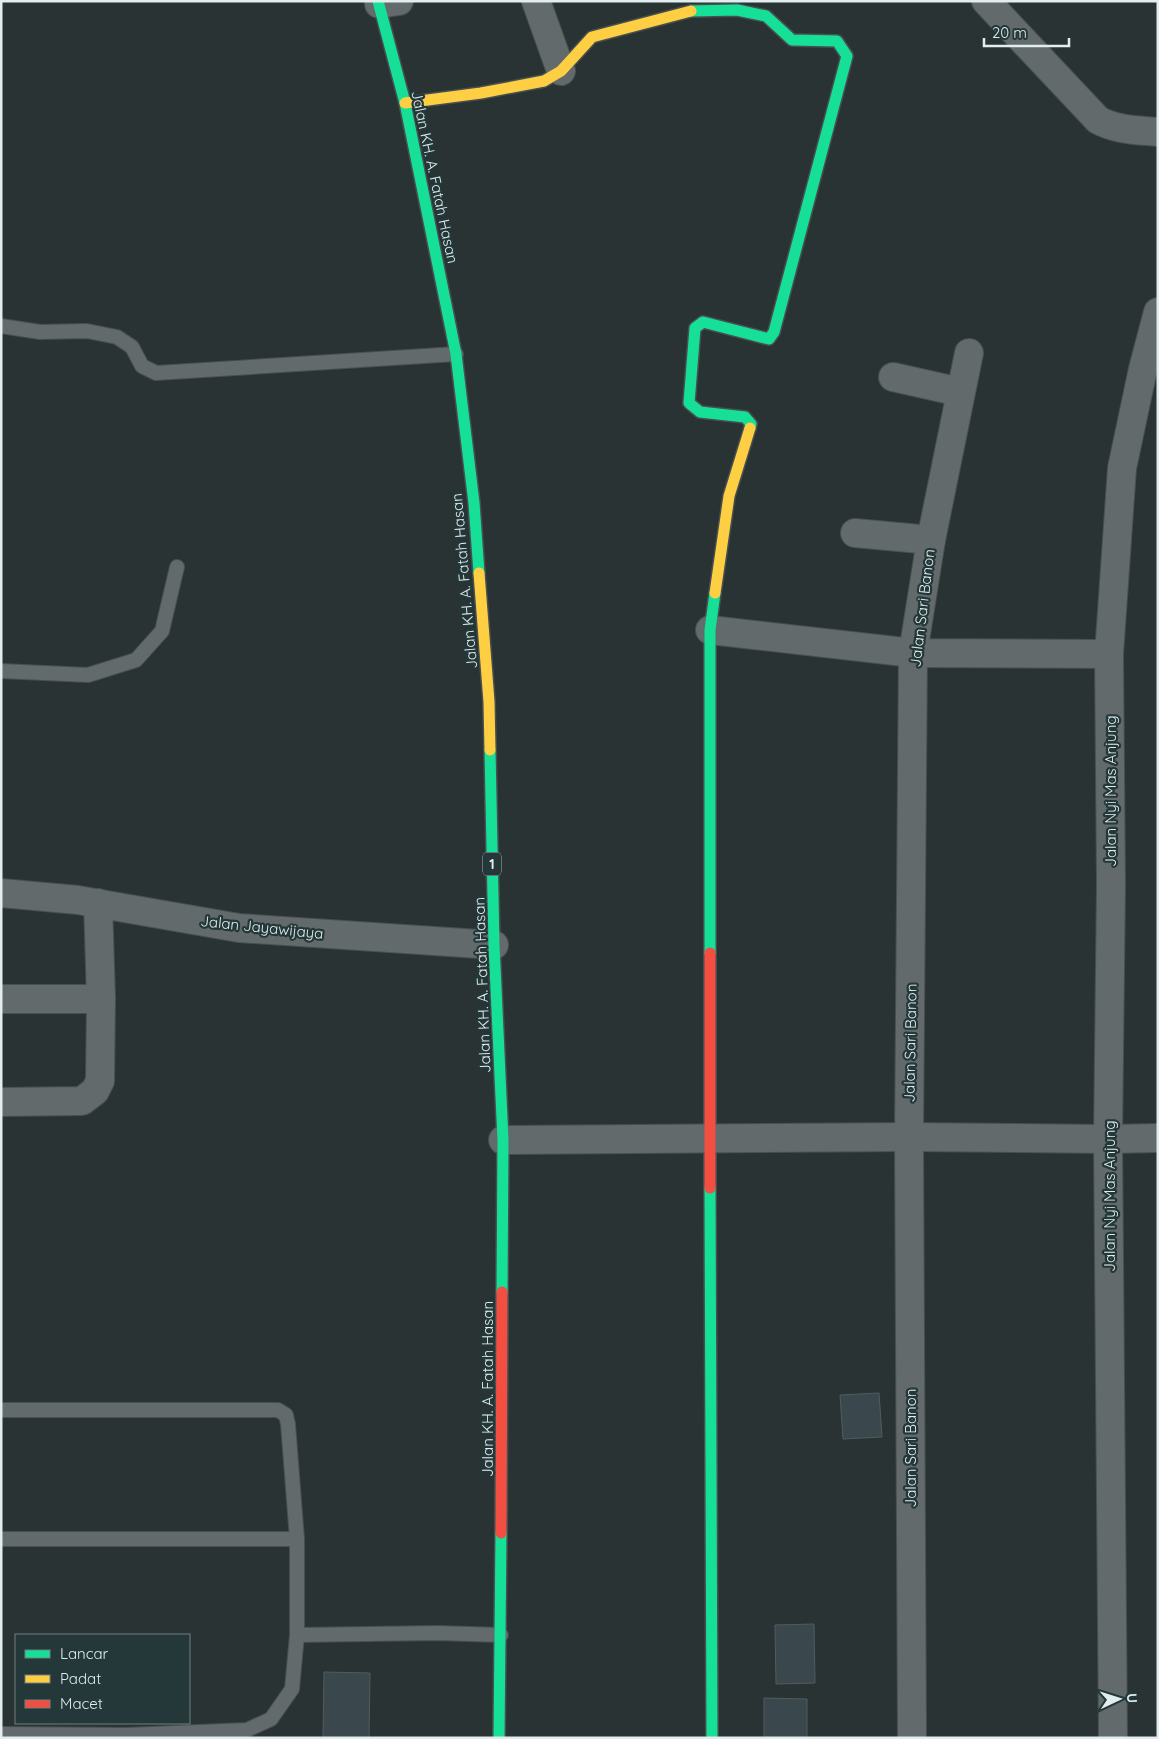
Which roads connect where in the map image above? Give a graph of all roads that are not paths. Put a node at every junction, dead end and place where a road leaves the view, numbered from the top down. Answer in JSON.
{"nodes":[{"id":1,"x":536,"y":1,"type":"edge"},
{"id":2,"x":986,"y":1,"type":"edge"},
{"id":3,"x":385,"y":2,"type":"edge"},
{"id":4,"x":561,"y":71,"type":"junction"},
{"id":5,"x":405,"y":103,"type":"junction"},
{"id":6,"x":1158,"y":132,"type":"edge"},
{"id":7,"x":1158,"y":312,"type":"edge"},
{"id":8,"x":1,"y":326,"type":"edge"},
{"id":9,"x":969,"y":353,"type":"dead end"},
{"id":10,"x":456,"y":354,"type":"junction"},
{"id":11,"x":893,"y":377,"type":"dead end"},
{"id":12,"x":960,"y":392,"type":"junction"},
{"id":13,"x":856,"y":533,"type":"dead end"},
{"id":14,"x":931,"y":540,"type":"junction"},
{"id":15,"x":178,"y":567,"type":"dead end"},
{"id":16,"x":710,"y":630,"type":"junction"},
{"id":17,"x":914,"y":653,"type":"junction"},
{"id":18,"x":1109,"y":654,"type":"junction"},
{"id":19,"x":1,"y":671,"type":"edge"},
{"id":20,"x":1,"y":893,"type":"edge"},
{"id":21,"x":98,"y":903,"type":"junction"},
{"id":22,"x":494,"y":945,"type":"junction"},
{"id":23,"x":1,"y":999,"type":"edge"},
{"id":24,"x":101,"y":999,"type":"junction"},
{"id":25,"x":1,"y":1102,"type":"edge"},
{"id":26,"x":908,"y":1137,"type":"junction"},
{"id":27,"x":710,"y":1138,"type":"junction"},
{"id":28,"x":1158,"y":1138,"type":"edge"},
{"id":29,"x":1108,"y":1139,"type":"junction"},
{"id":30,"x":503,"y":1140,"type":"junction"},
{"id":31,"x":1,"y":1410,"type":"edge"},
{"id":32,"x":1,"y":1539,"type":"edge"},
{"id":33,"x":297,"y":1539,"type":"junction"},
{"id":34,"x":297,"y":1635,"type":"junction"},
{"id":35,"x":501,"y":1635,"type":"junction"},
{"id":36,"x":1,"y":1734,"type":"edge"},
{"id":37,"x":498,"y":1738,"type":"edge"},
{"id":38,"x":712,"y":1738,"type":"edge"},
{"id":39,"x":912,"y":1738,"type":"edge"},
{"id":40,"x":1113,"y":1738,"type":"edge"}],
"edges":[{"from":1,"to":4,"type":"street"},
{"from":2,"to":6,"type":"street"},
{"from":3,"to":5,"type":"main road","name":"Jalan KH. A. Fatah Hasan","number":"1"},
{"from":4,"to":5,"type":"main road"},
{"from":4,"to":16,"type":"main road"},
{"from":5,"to":10,"type":"main road","name":"Jalan KH. A. Fatah Hasan","number":"1"},
{"from":7,"to":18,"type":"street","name":"Jalan Nyi Mas Anjung"},
{"from":8,"to":10,"type":"lane"},
{"from":9,"to":12,"type":"street","name":"Jalan Sari Banon"},
{"from":10,"to":22,"type":"main road","name":"Jalan KH. A. Fatah Hasan","number":"1"},
{"from":11,"to":12,"type":"street"},
{"from":12,"to":14,"type":"street","name":"Jalan Sari Banon"},
{"from":13,"to":14,"type":"street"},
{"from":14,"to":17,"type":"street","name":"Jalan Sari Banon"},
{"from":15,"to":19,"type":"lane"},
{"from":16,"to":17,"type":"street"},
{"from":16,"to":27,"type":"main road"},
{"from":17,"to":18,"type":"street"},
{"from":17,"to":26,"type":"street","name":"Jalan Sari Banon"},
{"from":18,"to":29,"type":"street","name":"Jalan Nyi Mas Anjung"},
{"from":20,"to":21,"type":"street","name":"Jalan Jayawijaya"},
{"from":21,"to":22,"type":"street","name":"Jalan Jayawijaya"},
{"from":21,"to":24,"type":"street"},
{"from":22,"to":30,"type":"main road","name":"Jalan KH. A. Fatah Hasan","number":"1"},
{"from":23,"to":24,"type":"street"},
{"from":24,"to":25,"type":"street"},
{"from":26,"to":27,"type":"street"},
{"from":26,"to":29,"type":"street"},
{"from":26,"to":39,"type":"street","name":"Jalan Sari Banon"},
{"from":27,"to":30,"type":"street"},
{"from":27,"to":38,"type":"main road"},
{"from":28,"to":29,"type":"street"},
{"from":29,"to":40,"type":"street","name":"Jalan Nyi Mas Anjung"},
{"from":30,"to":35,"type":"main road","name":"Jalan KH. A. Fatah Hasan","number":"1"},
{"from":31,"to":33,"type":"lane"},
{"from":32,"to":33,"type":"lane"},
{"from":33,"to":34,"type":"lane"},
{"from":34,"to":35,"type":"lane"},
{"from":34,"to":36,"type":"lane"},
{"from":35,"to":37,"type":"main road","name":"Jalan KH. A. Fatah Hasan","number":"1"}]}
